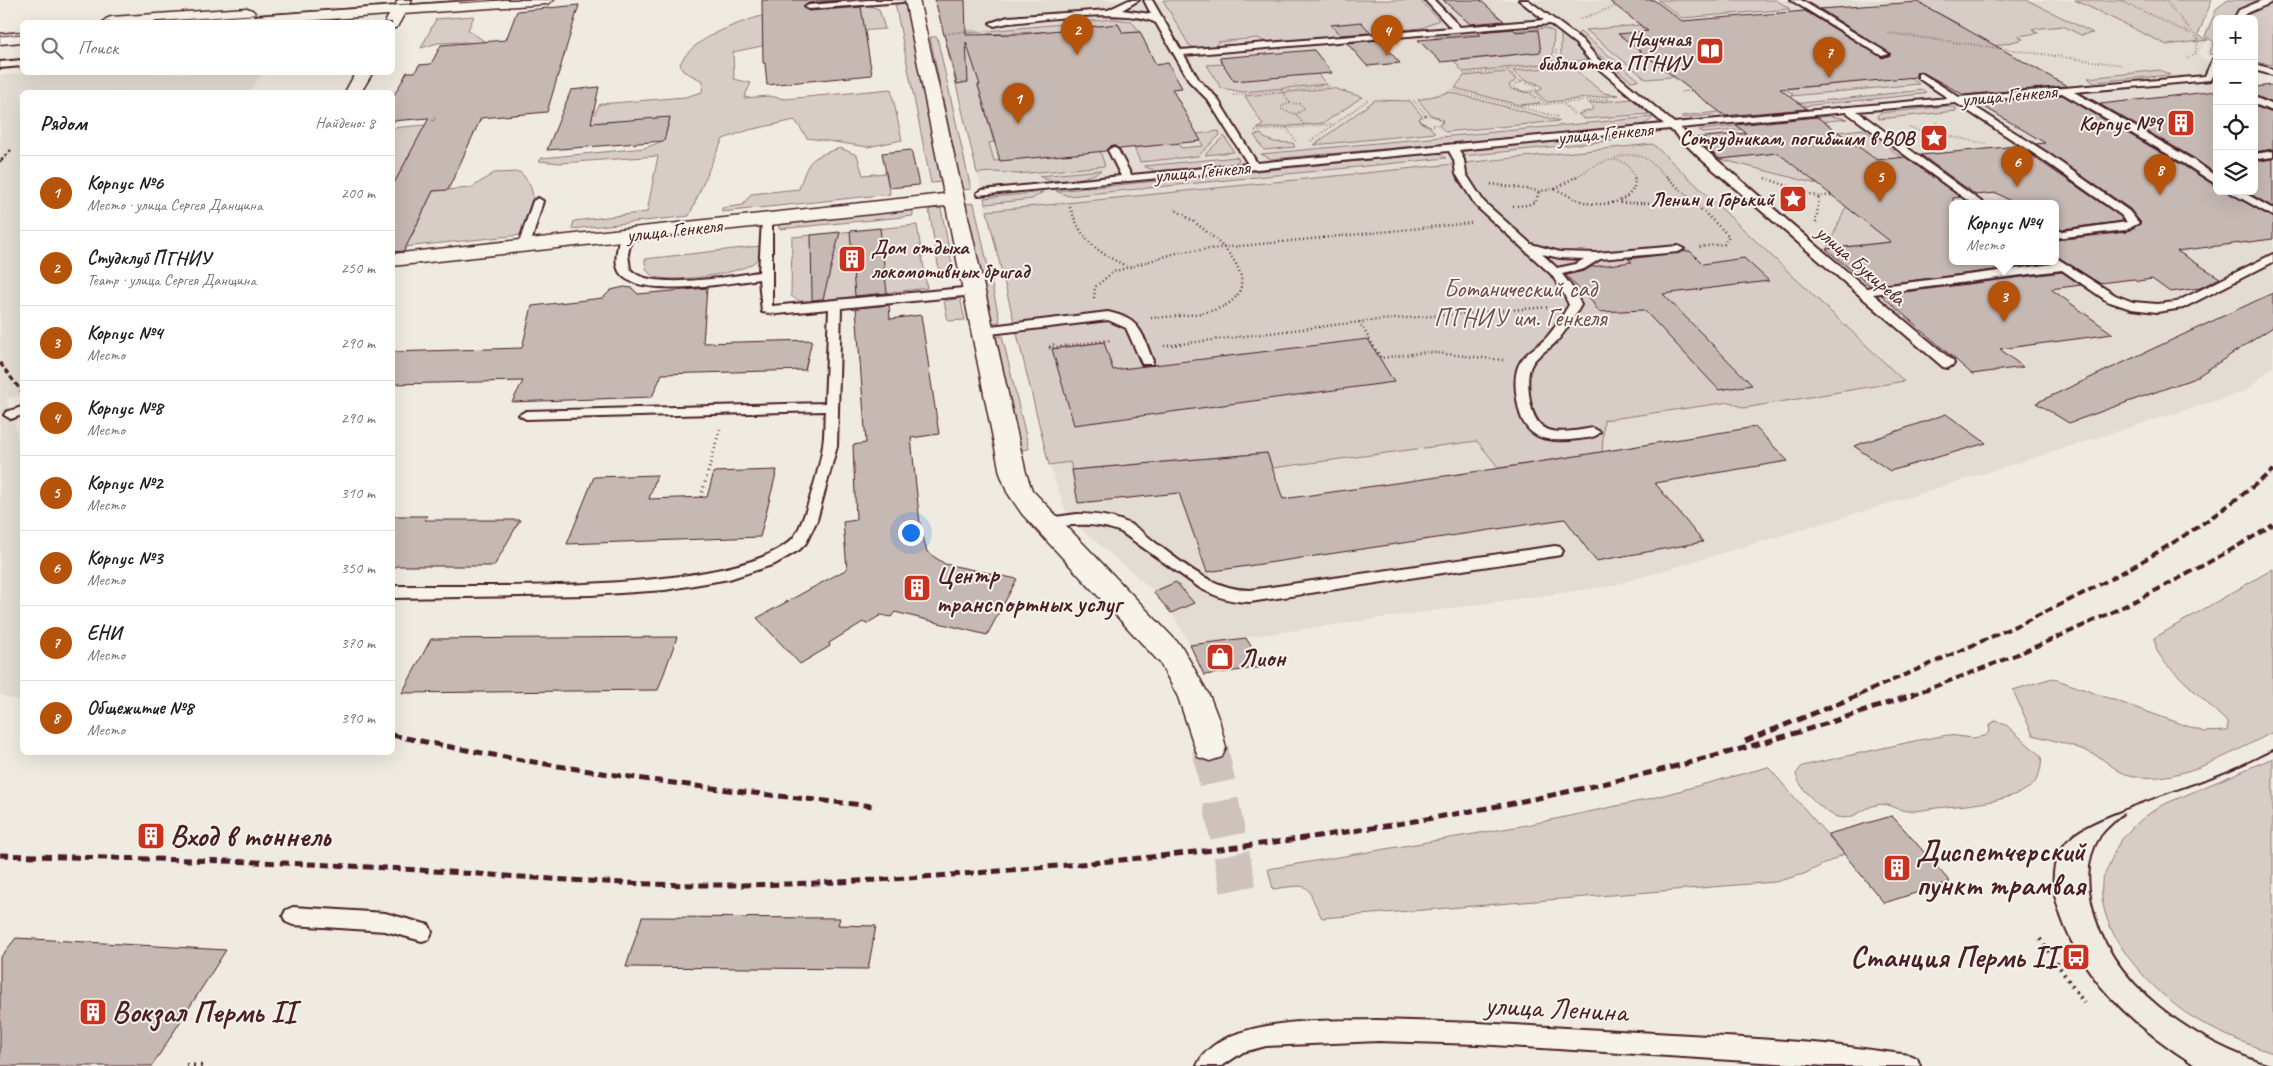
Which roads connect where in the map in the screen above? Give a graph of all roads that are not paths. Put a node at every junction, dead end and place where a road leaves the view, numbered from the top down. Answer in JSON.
{"nodes":[{"id":1,"x":421,"y":0,"type":"edge"},
{"id":2,"x":546,"y":0,"type":"edge"},
{"id":3,"x":902,"y":0,"type":"edge"},
{"id":4,"x":912,"y":0,"type":"edge"},
{"id":5,"x":1135,"y":0,"type":"edge"},
{"id":6,"x":1148,"y":0,"type":"edge"},
{"id":7,"x":1429,"y":0,"type":"edge"},
{"id":8,"x":1523,"y":0,"type":"edge"},
{"id":9,"x":1796,"y":0,"type":"edge"},
{"id":10,"x":2270,"y":0,"type":"edge"},
{"id":11,"x":403,"y":4,"type":"edge"},
{"id":12,"x":809,"y":7,"type":"dead end"},
{"id":13,"x":1098,"y":14,"type":"junction"},
{"id":14,"x":2240,"y":15,"type":"edge"},
{"id":15,"x":151,"y":20,"type":"edge"},
{"id":16,"x":247,"y":20,"type":"edge"},
{"id":17,"x":394,"y":20,"type":"edge"},
{"id":18,"x":994,"y":21,"type":"dead end"},
{"id":19,"x":1159,"y":21,"type":"junction"},
{"id":20,"x":1550,"y":22,"type":"junction"},
{"id":21,"x":20,"y":29,"type":"edge"},
{"id":22,"x":0,"y":30,"type":"edge"},
{"id":23,"x":1459,"y":31,"type":"junction"},
{"id":24,"x":20,"y":37,"type":"edge"},
{"id":25,"x":0,"y":39,"type":"edge"},
{"id":26,"x":1179,"y":54,"type":"junction"},
{"id":27,"x":1885,"y":54,"type":"dead end"},
{"id":28,"x":2217,"y":60,"type":"edge"},
{"id":29,"x":20,"y":63,"type":"edge"},
{"id":30,"x":0,"y":64,"type":"edge"},
{"id":31,"x":2258,"y":68,"type":"edge"},
{"id":32,"x":2273,"y":72,"type":"edge"},
{"id":33,"x":363,"y":75,"type":"edge"},
{"id":34,"x":1921,"y":76,"type":"dead end"},
{"id":35,"x":2212,"y":80,"type":"edge"},
{"id":36,"x":354,"y":90,"type":"edge"},
{"id":37,"x":2064,"y":90,"type":"junction"},
{"id":38,"x":1959,"y":100,"type":"junction"},
{"id":39,"x":2258,"y":102,"type":"edge"},
{"id":40,"x":2273,"y":108,"type":"edge"},
{"id":41,"x":1848,"y":110,"type":"junction"},
{"id":42,"x":1673,"y":126,"type":"junction"},
{"id":43,"x":1452,"y":147,"type":"junction"},
{"id":44,"x":1113,"y":150,"type":"dead end"},
{"id":45,"x":2273,"y":154,"type":"edge"},
{"id":46,"x":2259,"y":156,"type":"dead end"},
{"id":47,"x":1254,"y":166,"type":"junction"},
{"id":48,"x":1127,"y":178,"type":"junction"},
{"id":49,"x":2213,"y":179,"type":"edge"},
{"id":50,"x":982,"y":193,"type":"dead end"},
{"id":51,"x":2240,"y":195,"type":"edge"},
{"id":52,"x":956,"y":199,"type":"junction"},
{"id":53,"x":1974,"y":200,"type":"edge"},
{"id":54,"x":538,"y":201,"type":"dead end"},
{"id":55,"x":2273,"y":213,"type":"edge"},
{"id":56,"x":767,"y":220,"type":"junction"},
{"id":57,"x":626,"y":235,"type":"junction"},
{"id":58,"x":2059,"y":235,"type":"edge"},
{"id":59,"x":524,"y":246,"type":"junction"},
{"id":60,"x":1527,"y":246,"type":"junction"},
{"id":61,"x":1678,"y":249,"type":"road end"},
{"id":62,"x":1597,"y":256,"type":"junction"},
{"id":63,"x":2273,"y":257,"type":"edge"},
{"id":64,"x":395,"y":260,"type":"edge"},
{"id":65,"x":2060,"y":263,"type":"edge"},
{"id":66,"x":2046,"y":265,"type":"edge"},
{"id":67,"x":1556,"y":272,"type":"junction"},
{"id":68,"x":765,"y":275,"type":"junction"},
{"id":69,"x":974,"y":291,"type":"junction"},
{"id":70,"x":1863,"y":292,"type":"junction"},
{"id":71,"x":835,"y":305,"type":"junction"},
{"id":72,"x":982,"y":331,"type":"junction"},
{"id":73,"x":1147,"y":361,"type":"dead end"},
{"id":74,"x":1948,"y":364,"type":"dead end"},
{"id":75,"x":831,"y":407,"type":"junction"},
{"id":76,"x":526,"y":415,"type":"dead end"},
{"id":77,"x":1593,"y":432,"type":"dead end"},
{"id":78,"x":1046,"y":523,"type":"junction"},
{"id":79,"x":1555,"y":551,"type":"dead end"},
{"id":80,"x":395,"y":592,"type":"edge"},
{"id":81,"x":1210,"y":748,"type":"tunnel mouth"},
{"id":82,"x":293,"y":916,"type":"dead end"},
{"id":83,"x":422,"y":932,"type":"dead end"},
{"id":84,"x":1208,"y":1066,"type":"edge"},
{"id":85,"x":1909,"y":1066,"type":"edge"}],
"edges":[{"from":1,"to":11,"type":"street"},
{"from":2,"to":11,"type":"street"},
{"from":3,"to":12,"type":"lane"},
{"from":4,"to":52,"type":"street"},
{"from":5,"to":13,"type":"lane"},
{"from":6,"to":19,"type":"lane"},
{"from":7,"to":23,"type":"lane"},
{"from":8,"to":20,"type":"lane","name":"улица Букирева"},
{"from":9,"to":27,"type":"lane"},
{"from":10,"to":14,"type":"lane"},
{"from":11,"to":15,"type":"street"},
{"from":11,"to":16,"type":"street"},
{"from":11,"to":17,"type":"street"},
{"from":13,"to":18,"type":"lane"},
{"from":13,"to":19,"type":"lane"},
{"from":19,"to":26,"type":"lane"},
{"from":20,"to":23,"type":"lane"},
{"from":20,"to":42,"type":"lane","name":"улица Букирева"},
{"from":21,"to":22,"type":"street"},
{"from":23,"to":26,"type":"lane"},
{"from":24,"to":25,"type":"street"},
{"from":26,"to":47,"type":"lane"},
{"from":28,"to":35,"type":"lane","name":"улица Генкеля"},
{"from":29,"to":30,"type":"lane"},
{"from":31,"to":32,"type":"lane"},
{"from":33,"to":36,"type":"street"},
{"from":34,"to":38,"type":"lane"},
{"from":35,"to":37,"type":"lane","name":"улица Генкеля"},
{"from":37,"to":38,"type":"lane","name":"улица Генкеля"},
{"from":37,"to":49,"type":"lane"},
{"from":38,"to":41,"type":"lane","name":"улица Генкеля"},
{"from":38,"to":58,"type":"lane"},
{"from":39,"to":40,"type":"lane"},
{"from":41,"to":42,"type":"lane","name":"улица Генкеля"},
{"from":41,"to":53,"type":"lane"},
{"from":42,"to":43,"type":"lane","name":"улица Генкеля"},
{"from":42,"to":70,"type":"lane","name":"улица Букирева"},
{"from":43,"to":47,"type":"lane","name":"улица Генкеля"},
{"from":43,"to":60,"type":"lane"},
{"from":44,"to":48,"type":"lane"},
{"from":45,"to":46,"type":"lane"},
{"from":47,"to":48,"type":"lane","name":"улица Генкеля"},
{"from":48,"to":50,"type":"lane","name":"улица Генкеля"},
{"from":51,"to":55,"type":"lane"},
{"from":52,"to":56,"type":"street","name":"улица Генкеля"},
{"from":52,"to":69,"type":"street"},
{"from":54,"to":59,"type":"lane"},
{"from":56,"to":57,"type":"street","name":"улица Генкеля"},
{"from":56,"to":68,"type":"lane"},
{"from":57,"to":59,"type":"street","name":"улица Генкеля"},
{"from":57,"to":68,"type":"lane"},
{"from":59,"to":64,"type":"street","name":"улица Генкеля"},
{"from":60,"to":62,"type":"lane"},
{"from":60,"to":67,"type":"lane"},
{"from":61,"to":62,"type":"lane"},
{"from":62,"to":67,"type":"lane"},
{"from":63,"to":65,"type":"lane"},
{"from":66,"to":70,"type":"lane"},
{"from":67,"to":77,"type":"lane"},
{"from":68,"to":71,"type":"lane"},
{"from":69,"to":71,"type":"lane"},
{"from":69,"to":72,"type":"street"},
{"from":70,"to":74,"type":"lane","name":"улица Букирева"},
{"from":71,"to":75,"type":"lane"},
{"from":72,"to":73,"type":"lane"},
{"from":72,"to":78,"type":"street"},
{"from":75,"to":76,"type":"lane"},
{"from":75,"to":80,"type":"lane"},
{"from":78,"to":79,"type":"lane"},
{"from":78,"to":81,"type":"street"},
{"from":82,"to":83,"type":"lane"},
{"from":84,"to":85,"type":"lane","name":"улица Ленина"}]}
